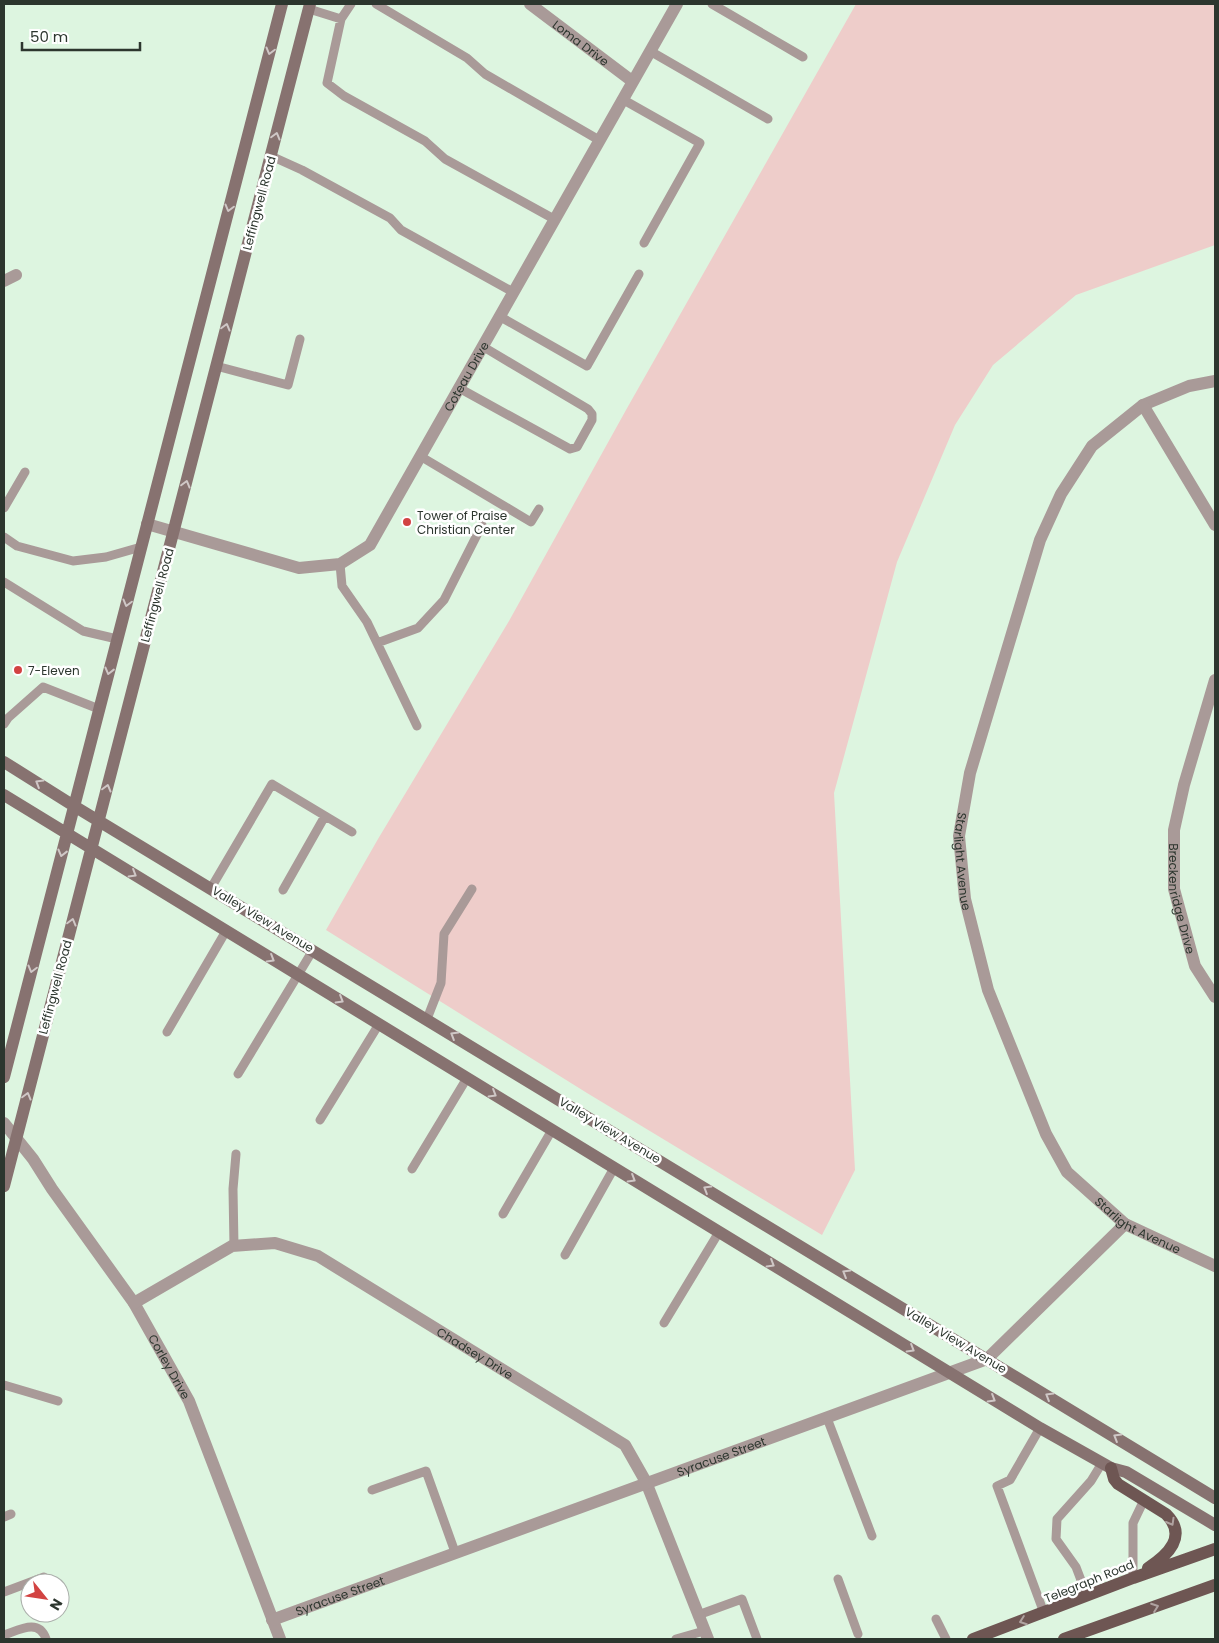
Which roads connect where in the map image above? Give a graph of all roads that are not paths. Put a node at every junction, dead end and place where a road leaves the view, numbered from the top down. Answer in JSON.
{"nodes":[{"id":1,"x":282,"y":4,"type":"edge"},
{"id":2,"x":351,"y":4,"type":"edge"},
{"id":3,"x":376,"y":4,"type":"edge"},
{"id":4,"x":530,"y":4,"type":"edge"},
{"id":5,"x":677,"y":4,"type":"edge"},
{"id":6,"x":712,"y":4,"type":"edge"},
{"id":7,"x":310,"y":6,"type":"edge"},
{"id":8,"x":340,"y":19,"type":"junction"},
{"id":9,"x":650,"y":51,"type":"junction"},
{"id":10,"x":803,"y":57,"type":"dead end"},
{"id":11,"x":632,"y":81,"type":"junction"},
{"id":12,"x":622,"y":99,"type":"junction"},
{"id":13,"x":768,"y":119,"type":"dead end"},
{"id":14,"x":599,"y":140,"type":"junction"},
{"id":15,"x":271,"y":156,"type":"junction"},
{"id":16,"x":554,"y":220,"type":"junction"},
{"id":17,"x":644,"y":243,"type":"dead end"},
{"id":18,"x":639,"y":274,"type":"dead end"},
{"id":19,"x":16,"y":275,"type":"dead end"},
{"id":20,"x":4,"y":282,"type":"edge"},
{"id":21,"x":513,"y":292,"type":"junction"},
{"id":22,"x":499,"y":316,"type":"junction"},
{"id":23,"x":300,"y":339,"type":"dead end"},
{"id":24,"x":482,"y":346,"type":"junction"},
{"id":25,"x":216,"y":366,"type":"junction"},
{"id":26,"x":1215,"y":381,"type":"edge"},
{"id":27,"x":459,"y":388,"type":"junction"},
{"id":28,"x":1143,"y":405,"type":"junction"},
{"id":29,"x":420,"y":456,"type":"junction"},
{"id":30,"x":24,"y":472,"type":"dead end"},
{"id":31,"x":4,"y":508,"type":"edge"},
{"id":32,"x":539,"y":509,"type":"dead end"},
{"id":33,"x":147,"y":524,"type":"junction"},
{"id":34,"x":482,"y":525,"type":"dead end"},
{"id":35,"x":1215,"y":525,"type":"edge"},
{"id":36,"x":173,"y":532,"type":"junction"},
{"id":37,"x":4,"y":537,"type":"edge"},
{"id":38,"x":141,"y":547,"type":"junction"},
{"id":39,"x":340,"y":564,"type":"junction"},
{"id":40,"x":4,"y":582,"type":"edge"},
{"id":41,"x":117,"y":639,"type":"junction"},
{"id":42,"x":377,"y":643,"type":"junction"},
{"id":43,"x":1215,"y":680,"type":"edge"},
{"id":44,"x":99,"y":709,"type":"junction"},
{"id":45,"x":4,"y":724,"type":"edge"},
{"id":46,"x":417,"y":726,"type":"dead end"},
{"id":47,"x":4,"y":762,"type":"edge"},
{"id":48,"x":4,"y":795,"type":"edge"},
{"id":49,"x":74,"y":806,"type":"junction"},
{"id":50,"x":325,"y":816,"type":"junction"},
{"id":51,"x":98,"y":820,"type":"junction"},
{"id":52,"x":352,"y":832,"type":"dead end"},
{"id":53,"x":67,"y":834,"type":"junction"},
{"id":54,"x":91,"y":848,"type":"junction"},
{"id":55,"x":211,"y":888,"type":"junction"},
{"id":56,"x":472,"y":888,"type":"dead end"},
{"id":57,"x":283,"y":890,"type":"dead end"},
{"id":58,"x":226,"y":931,"type":"junction"},
{"id":59,"x":313,"y":950,"type":"junction"},
{"id":60,"x":298,"y":975,"type":"junction"},
{"id":61,"x":1215,"y":997,"type":"edge"},
{"id":62,"x":427,"y":1019,"type":"junction"},
{"id":63,"x":379,"y":1024,"type":"junction"},
{"id":64,"x":167,"y":1032,"type":"dead end"},
{"id":65,"x":238,"y":1074,"type":"dead end"},
{"id":66,"x":4,"y":1077,"type":"edge"},
{"id":67,"x":467,"y":1078,"type":"junction"},
{"id":68,"x":320,"y":1120,"type":"dead end"},
{"id":69,"x":4,"y":1123,"type":"edge"},
{"id":70,"x":552,"y":1130,"type":"junction"},
{"id":71,"x":16,"y":1137,"type":"junction"},
{"id":72,"x":236,"y":1154,"type":"dead end"},
{"id":73,"x":614,"y":1168,"type":"junction"},
{"id":74,"x":412,"y":1170,"type":"dead end"},
{"id":75,"x":4,"y":1186,"type":"edge"},
{"id":76,"x":504,"y":1214,"type":"dead end"},
{"id":77,"x":1125,"y":1224,"type":"junction"},
{"id":78,"x":719,"y":1232,"type":"junction"},
{"id":79,"x":234,"y":1246,"type":"junction"},
{"id":80,"x":565,"y":1254,"type":"dead end"},
{"id":81,"x":1215,"y":1266,"type":"edge"},
{"id":82,"x":134,"y":1303,"type":"junction"},
{"id":83,"x":664,"y":1323,"type":"dead end"},
{"id":84,"x":987,"y":1358,"type":"junction"},
{"id":85,"x":950,"y":1373,"type":"junction"},
{"id":86,"x":4,"y":1385,"type":"edge"},
{"id":87,"x":58,"y":1402,"type":"dead end"},
{"id":88,"x":826,"y":1418,"type":"junction"},
{"id":89,"x":1040,"y":1428,"type":"junction"},
{"id":90,"x":1106,"y":1466,"type":"junction"},
{"id":91,"x":646,"y":1482,"type":"junction"},
{"id":92,"x":372,"y":1490,"type":"dead end"},
{"id":93,"x":1215,"y":1498,"type":"edge"},
{"id":94,"x":1144,"y":1500,"type":"junction"},
{"id":95,"x":1215,"y":1525,"type":"edge"},
{"id":96,"x":872,"y":1536,"type":"dead end"},
{"id":97,"x":1215,"y":1549,"type":"edge"},
{"id":98,"x":454,"y":1552,"type":"junction"},
{"id":99,"x":1133,"y":1578,"type":"junction"},
{"id":100,"x":838,"y":1579,"type":"dead end"},
{"id":101,"x":1215,"y":1585,"type":"edge"},
{"id":102,"x":20,"y":1586,"type":"edge"},
{"id":103,"x":4,"y":1592,"type":"edge"},
{"id":104,"x":1087,"y":1596,"type":"junction"},
{"id":105,"x":1044,"y":1613,"type":"junction"},
{"id":106,"x":698,"y":1614,"type":"junction"},
{"id":107,"x":936,"y":1619,"type":"dead end"},
{"id":108,"x":272,"y":1620,"type":"junction"},
{"id":109,"x":858,"y":1634,"type":"dead end"},
{"id":110,"x":4,"y":1635,"type":"edge"},
{"id":111,"x":706,"y":1635,"type":"edge"},
{"id":112,"x":46,"y":1639,"type":"edge"},
{"id":113,"x":280,"y":1639,"type":"edge"},
{"id":114,"x":676,"y":1639,"type":"edge"},
{"id":115,"x":757,"y":1639,"type":"edge"},
{"id":116,"x":946,"y":1639,"type":"edge"},
{"id":117,"x":974,"y":1639,"type":"edge"},
{"id":118,"x":1064,"y":1639,"type":"edge"}],
"edges":[{"from":1,"to":33,"type":"main road","one_way":true},
{"from":2,"to":8,"type":"lane"},
{"from":3,"to":14,"type":"lane"},
{"from":4,"to":11,"type":"street","name":"Loma Drive"},
{"from":5,"to":9,"type":"street","name":"Coteau Drive"},
{"from":6,"to":10,"type":"lane"},
{"from":7,"to":8,"type":"lane"},
{"from":15,"to":7,"type":"main road","name":"Leffingwell Road","one_way":true},
{"from":8,"to":16,"type":"lane"},
{"from":9,"to":11,"type":"street","name":"Coteau Drive"},
{"from":9,"to":13,"type":"lane"},
{"from":11,"to":12,"type":"street","name":"Coteau Drive"},
{"from":12,"to":14,"type":"street","name":"Coteau Drive"},
{"from":12,"to":17,"type":"lane"},
{"from":14,"to":16,"type":"street","name":"Coteau Drive"},
{"from":15,"to":21,"type":"lane"},
{"from":25,"to":15,"type":"main road","name":"Leffingwell Road","one_way":true},
{"from":16,"to":21,"type":"street","name":"Coteau Drive"},
{"from":18,"to":22,"type":"lane"},
{"from":19,"to":20,"type":"street"},
{"from":21,"to":22,"type":"street","name":"Coteau Drive"},
{"from":22,"to":24,"type":"street","name":"Coteau Drive"},
{"from":23,"to":25,"type":"lane"},
{"from":24,"to":27,"type":"street","name":"Coteau Drive"},
{"from":24,"to":27,"type":"lane"},
{"from":36,"to":25,"type":"main road","name":"Leffingwell Road","one_way":true},
{"from":26,"to":28,"type":"street","name":"Starlight Avenue"},
{"from":27,"to":29,"type":"street","name":"Coteau Drive"},
{"from":28,"to":35,"type":"street"},
{"from":28,"to":77,"type":"street","name":"Starlight Avenue"},
{"from":29,"to":32,"type":"lane"},
{"from":29,"to":39,"type":"street","name":"Coteau Drive"},
{"from":30,"to":31,"type":"lane"},
{"from":33,"to":36,"type":"street","name":"Coteau Drive"},
{"from":33,"to":38,"type":"main road"},
{"from":34,"to":42,"type":"lane"},
{"from":36,"to":39,"type":"street","name":"Coteau Drive"},
{"from":51,"to":36,"type":"main road","name":"Leffingwell Road","one_way":true},
{"from":37,"to":38,"type":"lane"},
{"from":38,"to":41,"type":"main road","one_way":true},
{"from":39,"to":42,"type":"lane"},
{"from":40,"to":41,"type":"lane"},
{"from":41,"to":44,"type":"main road","one_way":true},
{"from":42,"to":46,"type":"lane"},
{"from":43,"to":61,"type":"street","name":"Breckenridge Drive"},
{"from":44,"to":45,"type":"lane"},
{"from":44,"to":49,"type":"main road"},
{"from":49,"to":47,"type":"main road","name":"Valley View Avenue","one_way":true},
{"from":48,"to":53,"type":"main road"},
{"from":49,"to":51,"type":"main road","name":"Valley View Avenue"},
{"from":49,"to":53,"type":"main road"},
{"from":50,"to":52,"type":"lane"},
{"from":50,"to":55,"type":"lane"},
{"from":50,"to":57,"type":"lane"},
{"from":51,"to":54,"type":"main road","name":"Leffingwell Road"},
{"from":51,"to":55,"type":"main road","name":"Valley View Avenue"},
{"from":53,"to":54,"type":"main road"},
{"from":53,"to":66,"type":"main road","one_way":true},
{"from":54,"to":58,"type":"main road","one_way":true},
{"from":71,"to":54,"type":"main road","name":"Leffingwell Road","one_way":true},
{"from":55,"to":59,"type":"main road","name":"Valley View Avenue"},
{"from":56,"to":62,"type":"lane"},
{"from":58,"to":60,"type":"main road","one_way":true},
{"from":58,"to":64,"type":"lane"},
{"from":59,"to":60,"type":"lane"},
{"from":59,"to":62,"type":"main road","name":"Valley View Avenue"},
{"from":60,"to":63,"type":"main road","one_way":true},
{"from":60,"to":65,"type":"lane"},
{"from":84,"to":62,"type":"main road","name":"Valley View Avenue","one_way":true},
{"from":63,"to":67,"type":"main road"},
{"from":63,"to":68,"type":"lane"},
{"from":67,"to":70,"type":"main road","one_way":true},
{"from":67,"to":74,"type":"lane"},
{"from":69,"to":71,"type":"street","name":"Corley Drive"},
{"from":70,"to":73,"type":"main road"},
{"from":70,"to":76,"type":"lane"},
{"from":71,"to":75,"type":"main road","name":"Leffingwell Road"},
{"from":71,"to":82,"type":"street","name":"Corley Drive"},
{"from":72,"to":79,"type":"lane"},
{"from":73,"to":78,"type":"main road","one_way":true},
{"from":73,"to":80,"type":"lane"},
{"from":77,"to":81,"type":"street","name":"Starlight Avenue"},
{"from":77,"to":84,"type":"street","name":"Syracuse Street"},
{"from":78,"to":83,"type":"lane"},
{"from":78,"to":85,"type":"main road","one_way":true},
{"from":79,"to":82,"type":"street","name":"Chadsey Drive"},
{"from":79,"to":91,"type":"street","name":"Chadsey Drive"},
{"from":82,"to":108,"type":"street","name":"Corley Drive"},
{"from":84,"to":85,"type":"street","name":"Syracuse Street"},
{"from":93,"to":84,"type":"main road","name":"Valley View Avenue","one_way":true},
{"from":85,"to":88,"type":"street","name":"Syracuse Street"},
{"from":85,"to":89,"type":"main road","one_way":true},
{"from":86,"to":87,"type":"lane"},
{"from":88,"to":91,"type":"street","name":"Syracuse Street"},
{"from":88,"to":96,"type":"lane"},
{"from":89,"to":90,"type":"main road"},
{"from":89,"to":105,"type":"lane"},
{"from":90,"to":94,"type":"main road"},
{"from":90,"to":95,"type":"main road"},
{"from":90,"to":104,"type":"lane"},
{"from":91,"to":98,"type":"street","name":"Syracuse Street"},
{"from":91,"to":106,"type":"street","name":"Chadsey Drive"},
{"from":92,"to":98,"type":"lane"},
{"from":94,"to":99,"type":"lane"},
{"from":94,"to":99,"type":"main road","one_way":true},
{"from":97,"to":99,"type":"main road","name":"Telegraph Road"},
{"from":98,"to":108,"type":"street","name":"Syracuse Street"},
{"from":99,"to":104,"type":"main road","name":"Telegraph Road"},
{"from":100,"to":109,"type":"lane"},
{"from":118,"to":101,"type":"main road","one_way":true},
{"from":102,"to":103,"type":"lane"},
{"from":104,"to":105,"type":"main road","name":"Telegraph Road"},
{"from":105,"to":117,"type":"main road","name":"Telegraph Road","one_way":true},
{"from":106,"to":111,"type":"street","name":"Chadsey Drive"},
{"from":106,"to":115,"type":"lane"},
{"from":107,"to":116,"type":"lane"},
{"from":108,"to":113,"type":"street","name":"Corley Drive"},
{"from":110,"to":112,"type":"lane"},
{"from":111,"to":114,"type":"lane"}]}
